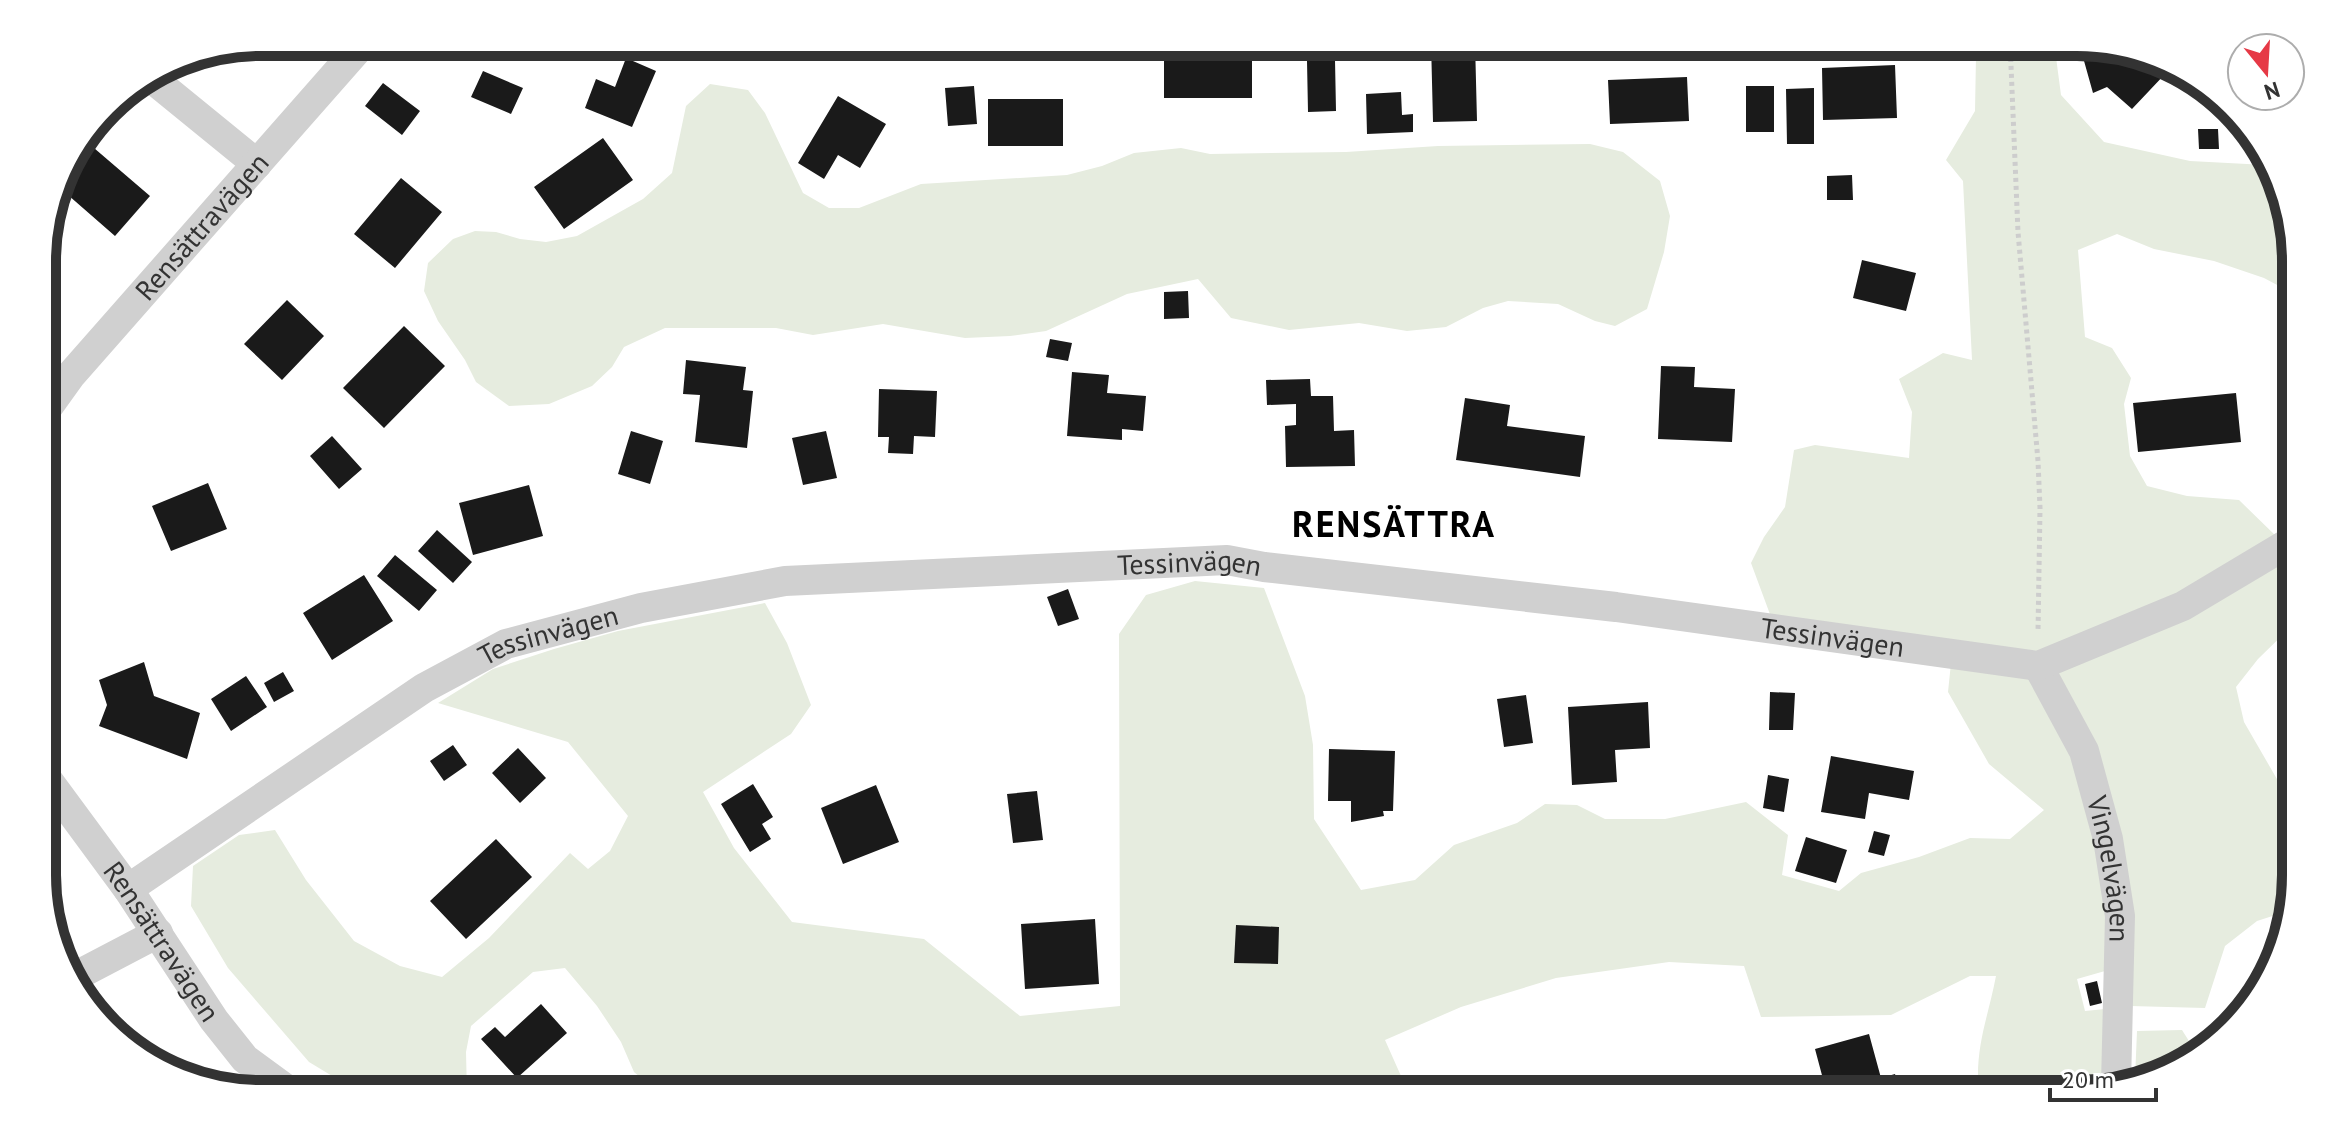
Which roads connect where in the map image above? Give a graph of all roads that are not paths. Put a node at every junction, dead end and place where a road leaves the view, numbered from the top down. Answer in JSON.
{"nodes":[{"id":1,"x":352,"y":56,"type":"edge"},
{"id":2,"x":158,"y":83,"type":"edge"},
{"id":3,"x":257,"y":164,"type":"junction"},
{"id":4,"x":56,"y":396,"type":"edge"},
{"id":5,"x":2282,"y":547,"type":"edge"},
{"id":6,"x":2038,"y":666,"type":"junction"},
{"id":7,"x":56,"y":791,"type":"edge"},
{"id":8,"x":128,"y":889,"type":"junction"},
{"id":9,"x":158,"y":933,"type":"junction"},
{"id":10,"x":81,"y":973,"type":"edge"},
{"id":11,"x":2116,"y":1076,"type":"edge"},
{"id":12,"x":274,"y":1080,"type":"edge"}],
"edges":[{"from":1,"to":3,"type":"street","name":"Rensättravägen"},
{"from":2,"to":3,"type":"street"},
{"from":3,"to":4,"type":"street","name":"Rensättravägen"},
{"from":5,"to":6,"type":"street"},
{"from":6,"to":8,"type":"street","name":"Tessinvägen"},
{"from":6,"to":11,"type":"street","name":"Vingelvägen"},
{"from":7,"to":8,"type":"street","name":"Rensättravägen"},
{"from":8,"to":9,"type":"street","name":"Rensättravägen"},
{"from":9,"to":10,"type":"street"},
{"from":9,"to":12,"type":"street","name":"Rensättravägen"}]}
